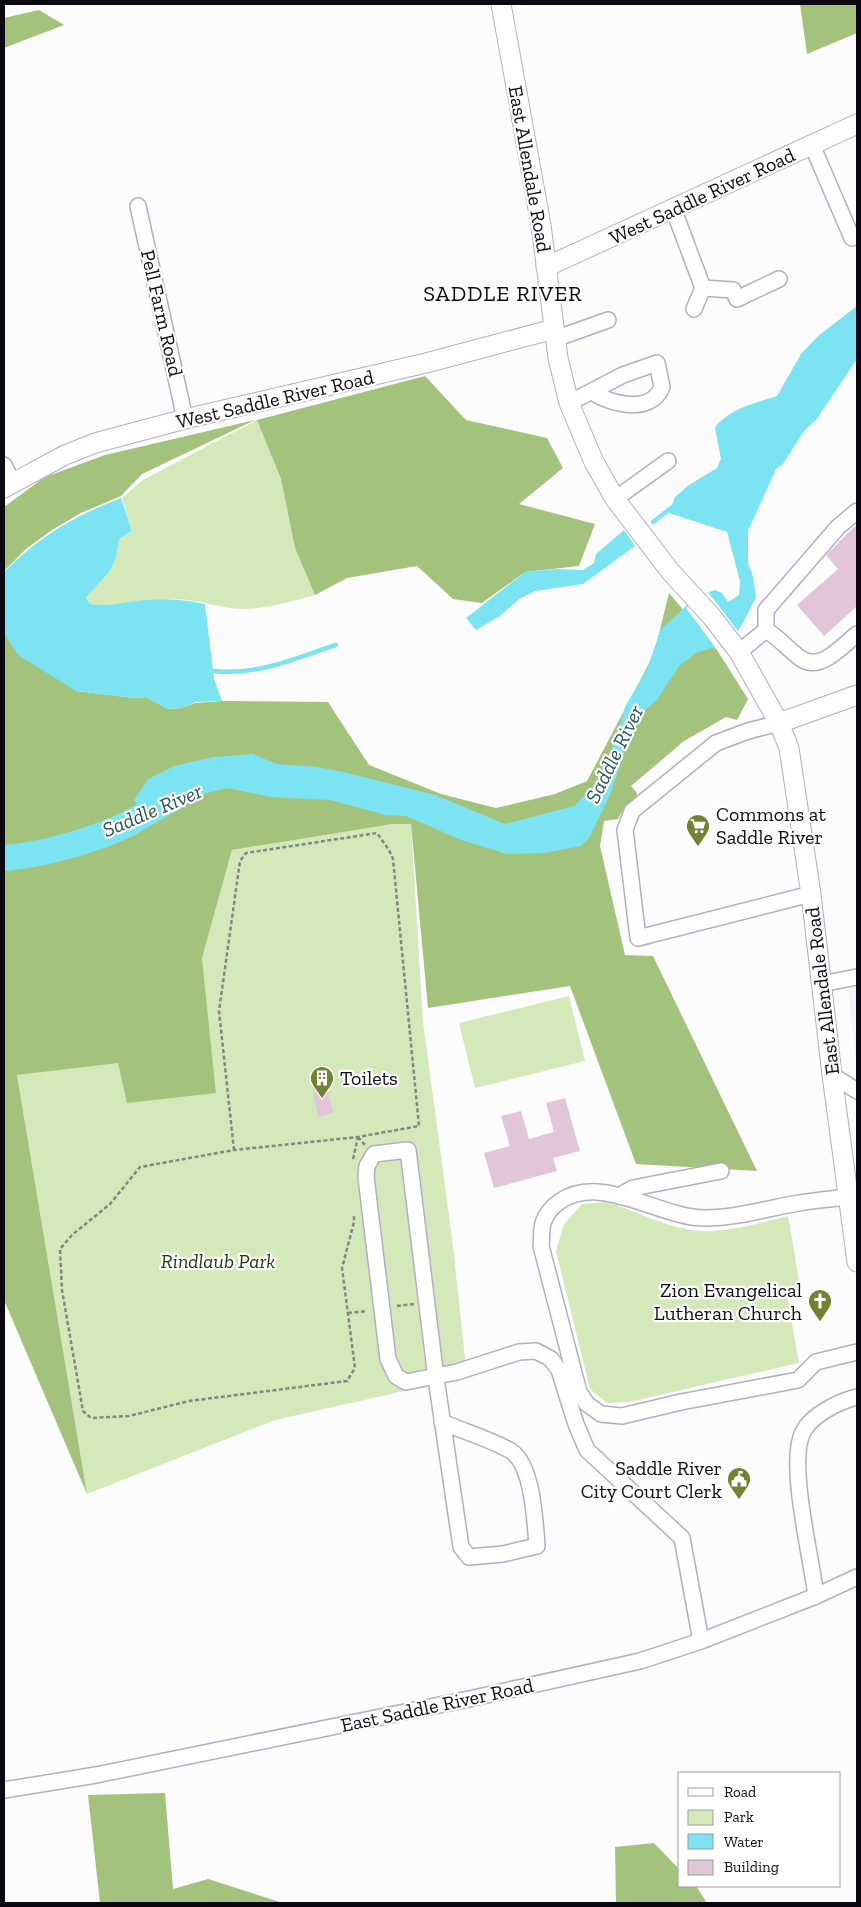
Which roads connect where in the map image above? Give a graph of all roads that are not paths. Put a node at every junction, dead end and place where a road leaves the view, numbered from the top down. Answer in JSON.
{"nodes":[{"id":1,"x":501,"y":4,"type":"edge"},
{"id":2,"x":857,"y":124,"type":"edge"},
{"id":3,"x":812,"y":145,"type":"junction"},
{"id":4,"x":138,"y":206,"type":"dead end"},
{"id":5,"x":673,"y":208,"type":"junction"},
{"id":6,"x":852,"y":238,"type":"dead end"},
{"id":7,"x":546,"y":267,"type":"junction"},
{"id":8,"x":779,"y":280,"type":"dead end"},
{"id":9,"x":703,"y":288,"type":"junction"},
{"id":10,"x":694,"y":309,"type":"dead end"},
{"id":11,"x":608,"y":320,"type":"dead end"},
{"id":12,"x":555,"y":334,"type":"junction"},
{"id":13,"x":592,"y":392,"type":"junction"},
{"id":14,"x":569,"y":403,"type":"junction"},
{"id":15,"x":185,"y":419,"type":"junction"},
{"id":16,"x":668,"y":461,"type":"dead end"},
{"id":17,"x":4,"y":465,"type":"edge"},
{"id":18,"x":8,"y":485,"type":"edge"},
{"id":19,"x":615,"y":499,"type":"junction"},
{"id":20,"x":857,"y":511,"type":"edge"},
{"id":21,"x":766,"y":630,"type":"junction"},
{"id":22,"x":857,"y":634,"type":"edge"},
{"id":23,"x":734,"y":646,"type":"junction"},
{"id":24,"x":857,"y":695,"type":"edge"},
{"id":25,"x":779,"y":723,"type":"junction"},
{"id":26,"x":811,"y":894,"type":"junction"},
{"id":27,"x":857,"y":977,"type":"edge"},
{"id":28,"x":821,"y":984,"type":"junction"},
{"id":29,"x":832,"y":1075,"type":"junction"},
{"id":30,"x":857,"y":1092,"type":"edge"},
{"id":31,"x":721,"y":1171,"type":"dead end"},
{"id":32,"x":851,"y":1171,"type":"edge"},
{"id":33,"x":619,"y":1196,"type":"junction"},
{"id":34,"x":848,"y":1197,"type":"junction"},
{"id":35,"x":857,"y":1262,"type":"edge"},
{"id":36,"x":857,"y":1352,"type":"edge"},
{"id":37,"x":436,"y":1378,"type":"junction"},
{"id":38,"x":857,"y":1397,"type":"edge"},
{"id":39,"x":442,"y":1422,"type":"junction"},
{"id":40,"x":857,"y":1578,"type":"edge"},
{"id":41,"x":816,"y":1596,"type":"junction"},
{"id":42,"x":701,"y":1640,"type":"junction"},
{"id":43,"x":4,"y":1790,"type":"edge"}],
"edges":[{"from":1,"to":7,"type":"main road","name":"East Allendale Road"},
{"from":2,"to":3,"type":"main road","name":"West Saddle River Road"},
{"from":3,"to":5,"type":"main road","name":"West Saddle River Road"},
{"from":3,"to":6,"type":"street"},
{"from":4,"to":15,"type":"street","name":"Pell Farm Road"},
{"from":5,"to":7,"type":"main road","name":"West Saddle River Road"},
{"from":5,"to":9,"type":"street"},
{"from":7,"to":12,"type":"main road","name":"East Allendale Road"},
{"from":8,"to":9,"type":"street"},
{"from":9,"to":10,"type":"street"},
{"from":11,"to":12,"type":"street"},
{"from":12,"to":14,"type":"main road","name":"East Allendale Road"},
{"from":12,"to":15,"type":"main road","name":"West Saddle River Road"},
{"from":13,"to":13,"type":"street"},
{"from":13,"to":14,"type":"street"},
{"from":14,"to":19,"type":"main road","name":"East Allendale Road"},
{"from":15,"to":18,"type":"main road","name":"West Saddle River Road"},
{"from":16,"to":19,"type":"street"},
{"from":17,"to":18,"type":"street"},
{"from":19,"to":23,"type":"main road","name":"East Allendale Road"},
{"from":20,"to":21,"type":"street"},
{"from":21,"to":22,"type":"street"},
{"from":21,"to":23,"type":"street"},
{"from":23,"to":25,"type":"main road","name":"East Allendale Road"},
{"from":24,"to":25,"type":"main road"},
{"from":25,"to":26,"type":"main road","name":"East Allendale Road"},
{"from":25,"to":26,"type":"street"},
{"from":26,"to":28,"type":"main road","name":"East Allendale Road"},
{"from":27,"to":28,"type":"street"},
{"from":28,"to":29,"type":"main road","name":"East Allendale Road"},
{"from":29,"to":30,"type":"street"},
{"from":29,"to":32,"type":"main road","name":"East Allendale Road"},
{"from":31,"to":33,"type":"street"},
{"from":32,"to":34,"type":"main road","name":"East Allendale Road"},
{"from":33,"to":34,"type":"street"},
{"from":33,"to":36,"type":"street"},
{"from":34,"to":35,"type":"main road","name":"East Allendale Road"},
{"from":37,"to":37,"type":"street"},
{"from":37,"to":39,"type":"street"},
{"from":37,"to":42,"type":"street"},
{"from":38,"to":41,"type":"street"},
{"from":39,"to":39,"type":"street"},
{"from":40,"to":41,"type":"street","name":"East Saddle River Road"},
{"from":41,"to":42,"type":"street","name":"East Saddle River Road"},
{"from":42,"to":43,"type":"street","name":"East Saddle River Road"}]}
